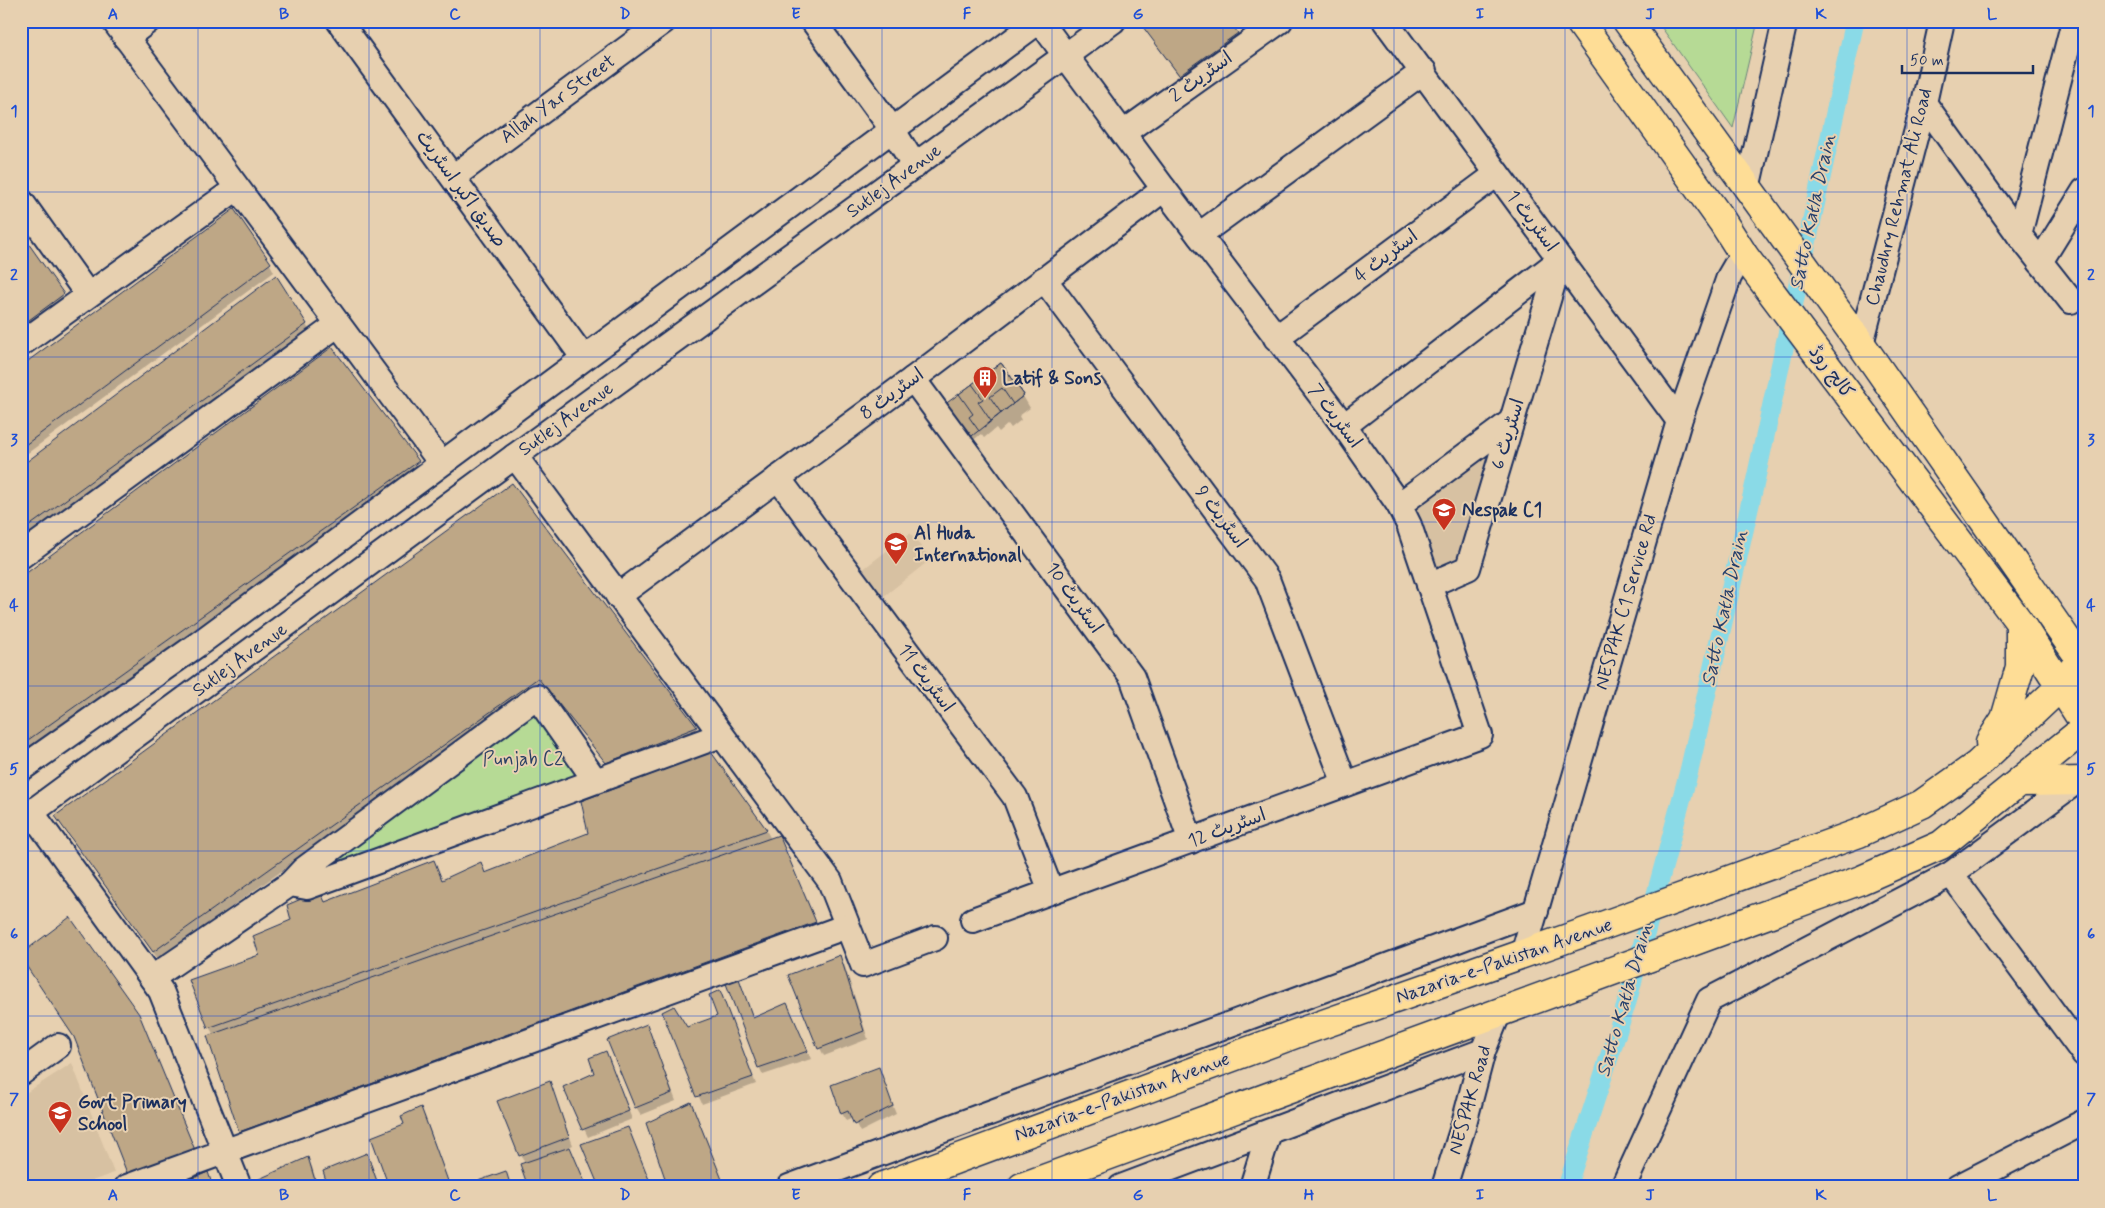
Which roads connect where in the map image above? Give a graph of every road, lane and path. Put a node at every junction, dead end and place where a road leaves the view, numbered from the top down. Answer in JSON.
{"nodes":[{"id":1,"x":148,"y":21,"type":"edge"},
{"id":2,"x":339,"y":21,"type":"edge"},
{"id":3,"x":664,"y":21,"type":"edge"},
{"id":4,"x":813,"y":21,"type":"edge"},
{"id":5,"x":1040,"y":21,"type":"edge"},
{"id":6,"x":1113,"y":21,"type":"edge"},
{"id":7,"x":1280,"y":21,"type":"edge"},
{"id":8,"x":1385,"y":21,"type":"edge"},
{"id":9,"x":1578,"y":21,"type":"edge"},
{"id":10,"x":1627,"y":21,"type":"edge"},
{"id":11,"x":1785,"y":21,"type":"edge"},
{"id":12,"x":1942,"y":21,"type":"edge"},
{"id":13,"x":2074,"y":21,"type":"edge"},
{"id":14,"x":120,"y":30,"type":"edge"},
{"id":15,"x":1066,"y":55,"type":"junction"},
{"id":16,"x":1424,"y":71,"type":"junction"},
{"id":17,"x":1924,"y":102,"type":"junction"},
{"id":18,"x":892,"y":129,"type":"junction"},
{"id":19,"x":1123,"y":133,"type":"junction"},
{"id":20,"x":914,"y":166,"type":"junction"},
{"id":21,"x":1497,"y":174,"type":"junction"},
{"id":22,"x":453,"y":177,"type":"junction"},
{"id":23,"x":237,"y":188,"type":"junction"},
{"id":24,"x":1164,"y":189,"type":"junction"},
{"id":25,"x":1747,"y":189,"type":"junction"},
{"id":26,"x":2084,"y":191,"type":"edge"},
{"id":27,"x":21,"y":201,"type":"edge"},
{"id":28,"x":1199,"y":235,"type":"junction"},
{"id":29,"x":2019,"y":235,"type":"junction"},
{"id":30,"x":1560,"y":260,"type":"junction"},
{"id":31,"x":1740,"y":261,"type":"junction"},
{"id":32,"x":2040,"y":262,"type":"junction"},
{"id":33,"x":1044,"y":279,"type":"junction"},
{"id":34,"x":88,"y":295,"type":"junction"},
{"id":35,"x":2071,"y":301,"type":"dead end"},
{"id":36,"x":338,"y":325,"type":"junction"},
{"id":37,"x":1856,"y":337,"type":"junction"},
{"id":38,"x":1276,"y":338,"type":"junction"},
{"id":39,"x":21,"y":344,"type":"edge"},
{"id":40,"x":583,"y":358,"type":"junction"},
{"id":41,"x":913,"y":380,"type":"junction"},
{"id":42,"x":1512,"y":421,"type":"junction"},
{"id":43,"x":1679,"y":421,"type":"junction"},
{"id":44,"x":1344,"y":426,"type":"junction"},
{"id":45,"x":515,"y":456,"type":"junction"},
{"id":46,"x":441,"y":463,"type":"junction"},
{"id":47,"x":778,"y":478,"type":"junction"},
{"id":48,"x":1399,"y":505,"type":"junction"},
{"id":49,"x":21,"y":556,"type":"edge"},
{"id":50,"x":1429,"y":585,"type":"junction"},
{"id":51,"x":618,"y":596,"type":"junction"},
{"id":52,"x":2020,"y":623,"type":"junction"},
{"id":53,"x":197,"y":645,"type":"junction"},
{"id":54,"x":2083,"y":660,"type":"edge"},
{"id":55,"x":218,"y":677,"type":"junction"},
{"id":56,"x":2060,"y":687,"type":"junction"},
{"id":57,"x":2084,"y":723,"type":"edge"},
{"id":58,"x":2084,"y":729,"type":"edge"},
{"id":59,"x":721,"y":735,"type":"junction"},
{"id":60,"x":1480,"y":735,"type":"joint"},
{"id":61,"x":1977,"y":765,"type":"junction"},
{"id":62,"x":21,"y":769,"type":"edge"},
{"id":63,"x":595,"y":780,"type":"junction"},
{"id":64,"x":2080,"y":781,"type":"edge"},
{"id":65,"x":2020,"y":782,"type":"junction"},
{"id":66,"x":1345,"y":784,"type":"junction"},
{"id":67,"x":26,"y":816,"type":"edge"},
{"id":68,"x":1191,"y":841,"type":"junction"},
{"id":69,"x":1951,"y":874,"type":"junction"},
{"id":70,"x":290,"y":884,"type":"junction"},
{"id":71,"x":1051,"y":891,"type":"junction"},
{"id":72,"x":1536,"y":911,"type":"junction"},
{"id":73,"x":973,"y":920,"type":"dead end"},
{"id":74,"x":847,"y":926,"type":"junction"},
{"id":75,"x":935,"y":938,"type":"dead end"},
{"id":76,"x":1523,"y":954,"type":"junction"},
{"id":77,"x":152,"y":978,"type":"junction"},
{"id":78,"x":1498,"y":1014,"type":"junction"},
{"id":79,"x":58,"y":1046,"type":"dead end"},
{"id":80,"x":1483,"y":1051,"type":"junction"},
{"id":81,"x":2084,"y":1054,"type":"edge"},
{"id":82,"x":21,"y":1073,"type":"edge"},
{"id":83,"x":2084,"y":1122,"type":"edge"},
{"id":84,"x":1269,"y":1132,"type":"junction"},
{"id":85,"x":226,"y":1151,"type":"junction"},
{"id":86,"x":127,"y":1187,"type":"edge"},
{"id":87,"x":239,"y":1187,"type":"edge"},
{"id":88,"x":789,"y":1187,"type":"edge"},
{"id":89,"x":881,"y":1187,"type":"edge"},
{"id":90,"x":1022,"y":1187,"type":"edge"},
{"id":91,"x":1121,"y":1187,"type":"edge"},
{"id":92,"x":1252,"y":1187,"type":"edge"},
{"id":93,"x":1444,"y":1187,"type":"edge"},
{"id":94,"x":1623,"y":1187,"type":"edge"},
{"id":95,"x":1958,"y":1187,"type":"edge"}],
"edges":[{"from":1,"to":14,"type":"street"},
{"from":2,"to":22,"type":"street","name":"صدیق اکبر اسٹریٹ"},
{"from":3,"to":22,"type":"street","name":"Allah Yar Street"},
{"from":4,"to":18,"type":"street"},
{"from":5,"to":15,"type":"street","name":"اسٹریٹ 7"},
{"from":5,"to":18,"type":"street","name":"Sutlej Avenue"},
{"from":6,"to":15,"type":"street","name":"Sutlej Avenue"},
{"from":7,"to":19,"type":"street","name":"اسٹریٹ 2"},
{"from":8,"to":16,"type":"street","name":"اسٹریٹ 1"},
{"from":9,"to":31,"type":"main road","name":"کالج روڈ"},
{"from":10,"to":25,"type":"main road","name":"کالج روڈ"},
{"from":11,"to":25,"type":"street"},
{"from":12,"to":17,"type":"street","name":"Chaudhry Rehmat Ali Road"},
{"from":13,"to":29,"type":"street"},
{"from":14,"to":23,"type":"street"},
{"from":15,"to":19,"type":"street","name":"اسٹریٹ 7"},
{"from":15,"to":20,"type":"street","name":"Sutlej Avenue"},
{"from":16,"to":21,"type":"street","name":"اسٹریٹ 1"},
{"from":16,"to":28,"type":"street"},
{"from":17,"to":29,"type":"street"},
{"from":17,"to":37,"type":"street","name":"Chaudhry Rehmat Ali Road"},
{"from":18,"to":20,"type":"street"},
{"from":18,"to":40,"type":"street","name":"Sutlej Avenue"},
{"from":19,"to":24,"type":"street","name":"اسٹریٹ 7"},
{"from":20,"to":45,"type":"street","name":"Sutlej Avenue"},
{"from":21,"to":30,"type":"street","name":"اسٹریٹ 1"},
{"from":21,"to":38,"type":"street","name":"اسٹریٹ 4"},
{"from":22,"to":40,"type":"street","name":"صدیق اکبر اسٹریٹ"},
{"from":23,"to":34,"type":"street"},
{"from":23,"to":36,"type":"street"},
{"from":24,"to":28,"type":"street","name":"اسٹریٹ 7"},
{"from":24,"to":33,"type":"street","name":"اسٹریٹ 8"},
{"from":25,"to":37,"type":"main road","name":"کالج روڈ"},
{"from":26,"to":32,"type":"street"},
{"from":27,"to":34,"type":"street"},
{"from":28,"to":38,"type":"street","name":"اسٹریٹ 7"},
{"from":29,"to":32,"type":"street"},
{"from":30,"to":42,"type":"street","name":"اسٹریٹ 6"},
{"from":30,"to":43,"type":"street","name":"اسٹریٹ 1"},
{"from":30,"to":44,"type":"street"},
{"from":31,"to":43,"type":"street","name":"NESPAK C1 Service Rd"},
{"from":31,"to":52,"type":"main road","name":"کالج روڈ"},
{"from":32,"to":35,"type":"street"},
{"from":33,"to":41,"type":"street","name":"اسٹریٹ 8"},
{"from":33,"to":66,"type":"street","name":"اسٹریٹ 9"},
{"from":34,"to":39,"type":"street"},
{"from":36,"to":46,"type":"street"},
{"from":36,"to":49,"type":"street"},
{"from":37,"to":54,"type":"main road","name":"کالج روڈ"},
{"from":38,"to":44,"type":"street","name":"اسٹریٹ 7"},
{"from":40,"to":46,"type":"street","name":"Sutlej Avenue"},
{"from":41,"to":47,"type":"street","name":"اسٹریٹ 8"},
{"from":41,"to":68,"type":"street","name":"اسٹریٹ 10"},
{"from":42,"to":48,"type":"street"},
{"from":42,"to":50,"type":"street","name":"اسٹریٹ 6"},
{"from":43,"to":72,"type":"street","name":"NESPAK C1 Service Rd"},
{"from":44,"to":48,"type":"street","name":"اسٹریٹ 7"},
{"from":45,"to":51,"type":"street"},
{"from":45,"to":55,"type":"street","name":"Sutlej Avenue"},
{"from":46,"to":53,"type":"street","name":"Sutlej Avenue"},
{"from":47,"to":51,"type":"street","name":"اسٹریٹ 8"},
{"from":47,"to":71,"type":"street","name":"اسٹریٹ 11"},
{"from":48,"to":50,"type":"street","name":"اسٹریٹ 7"},
{"from":50,"to":60,"type":"street","name":"اسٹریٹ 7"},
{"from":51,"to":59,"type":"street"},
{"from":52,"to":56,"type":"main road","name":"کالج روڈ"},
{"from":52,"to":61,"type":"main road"},
{"from":53,"to":55,"type":"street"},
{"from":53,"to":62,"type":"street","name":"Sutlej Avenue"},
{"from":54,"to":56,"type":"main road","name":"Nazaria-e-Pakistan Avenue"},
{"from":55,"to":67,"type":"street","name":"Sutlej Avenue"},
{"from":56,"to":57,"type":"main road","name":"کالج روڈ"},
{"from":56,"to":61,"type":"main road","name":"Nazaria-e-Pakistan Avenue"},
{"from":58,"to":65,"type":"main road"},
{"from":59,"to":63,"type":"street"},
{"from":59,"to":74,"type":"street"},
{"from":60,"to":66,"type":"street","name":"اسٹریٹ 12"},
{"from":61,"to":76,"type":"main road","name":"Nazaria-e-Pakistan Avenue"},
{"from":63,"to":70,"type":"street"},
{"from":63,"to":70,"type":"street"},
{"from":64,"to":65,"type":"main road"},
{"from":64,"to":69,"type":"street"},
{"from":65,"to":78,"type":"main road"},
{"from":66,"to":68,"type":"street","name":"اسٹریٹ 12"},
{"from":67,"to":77,"type":"street"},
{"from":68,"to":71,"type":"street","name":"اسٹریٹ 12"},
{"from":69,"to":81,"type":"street"},
{"from":69,"to":94,"type":"street"},
{"from":70,"to":77,"type":"street"},
{"from":71,"to":73,"type":"street","name":"اسٹریٹ 12"},
{"from":72,"to":76,"type":"street","name":"NESPAK C1 Service Rd"},
{"from":72,"to":88,"type":"street"},
{"from":74,"to":75,"type":"street"},
{"from":74,"to":85,"type":"street"},
{"from":76,"to":89,"type":"main road","name":"Nazaria-e-Pakistan Avenue"},
{"from":77,"to":85,"type":"street"},
{"from":78,"to":80,"type":"street","name":"NESPAK Road"},
{"from":78,"to":90,"type":"main road"},
{"from":79,"to":82,"type":"street"},
{"from":80,"to":84,"type":"street"},
{"from":80,"to":93,"type":"street","name":"NESPAK Road"},
{"from":83,"to":95,"type":"street"},
{"from":84,"to":91,"type":"street"},
{"from":84,"to":92,"type":"street"},
{"from":85,"to":86,"type":"street"},
{"from":85,"to":87,"type":"street"}]}
